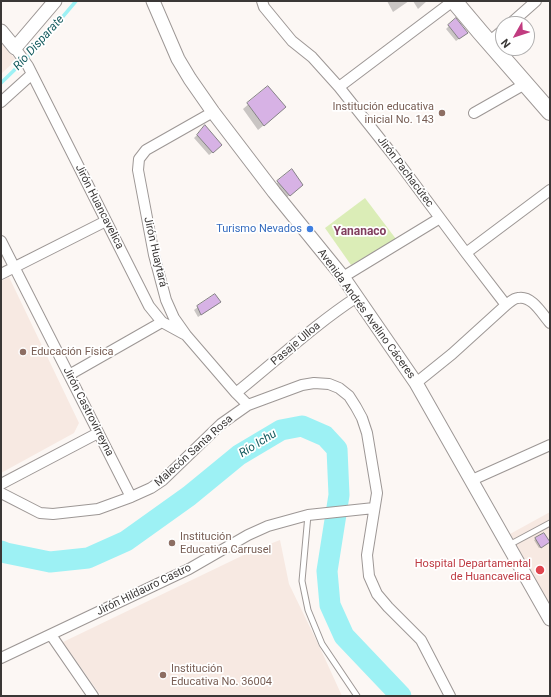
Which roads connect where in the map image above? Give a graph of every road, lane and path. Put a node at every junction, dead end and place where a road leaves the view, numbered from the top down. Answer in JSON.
{"nodes":[{"id":1,"x":55,"y":1,"type":"edge"},
{"id":2,"x":153,"y":1,"type":"edge"},
{"id":3,"x":262,"y":1,"type":"edge"},
{"id":4,"x":453,"y":1,"type":"edge"},
{"id":5,"x":536,"y":1,"type":"edge"},
{"id":6,"x":519,"y":16,"type":"edge"},
{"id":7,"x":1,"y":31,"type":"edge"},
{"id":8,"x":495,"y":37,"type":"edge"},
{"id":9,"x":489,"y":42,"type":"junction"},
{"id":10,"x":24,"y":61,"type":"junction"},
{"id":11,"x":525,"y":84,"type":"junction"},
{"id":12,"x":339,"y":87,"type":"junction"},
{"id":13,"x":1,"y":102,"type":"edge"},
{"id":14,"x":213,"y":112,"type":"junction"},
{"id":15,"x":550,"y":112,"type":"edge"},
{"id":16,"x":474,"y":113,"type":"dead end"},
{"id":17,"x":550,"y":190,"type":"edge"},
{"id":18,"x":440,"y":218,"type":"junction"},
{"id":19,"x":106,"y":221,"type":"junction"},
{"id":20,"x":1,"y":241,"type":"edge"},
{"id":21,"x":466,"y":253,"type":"junction"},
{"id":22,"x":14,"y":268,"type":"junction"},
{"id":23,"x":1,"y":274,"type":"edge"},
{"id":24,"x":343,"y":277,"type":"junction"},
{"id":25,"x":357,"y":297,"type":"junction"},
{"id":26,"x":506,"y":304,"type":"junction"},
{"id":27,"x":162,"y":322,"type":"junction"},
{"id":28,"x":550,"y":323,"type":"edge"},
{"id":29,"x":186,"y":335,"type":"junction"},
{"id":30,"x":69,"y":375,"type":"junction"},
{"id":31,"x":416,"y":383,"type":"junction"},
{"id":32,"x":236,"y":392,"type":"junction"},
{"id":33,"x":248,"y":405,"type":"junction"},
{"id":34,"x":98,"y":433,"type":"junction"},
{"id":35,"x":550,"y":446,"type":"edge"},
{"id":36,"x":472,"y":480,"type":"junction"},
{"id":37,"x":1,"y":484,"type":"edge"},
{"id":38,"x":1,"y":493,"type":"edge"},
{"id":39,"x":131,"y":497,"type":"junction"},
{"id":40,"x":370,"y":508,"type":"junction"},
{"id":41,"x":308,"y":515,"type":"junction"},
{"id":42,"x":550,"y":523,"type":"edge"},
{"id":43,"x":507,"y":545,"type":"junction"},
{"id":44,"x":550,"y":619,"type":"edge"},
{"id":45,"x":51,"y":635,"type":"junction"},
{"id":46,"x":1,"y":658,"type":"edge"},
{"id":47,"x":92,"y":696,"type":"edge"},
{"id":48,"x":357,"y":696,"type":"edge"},
{"id":49,"x":450,"y":696,"type":"edge"}],
"edges":[{"from":1,"to":10,"type":"main road"},
{"from":2,"to":14,"type":"main road","name":"Avenida Andrés Avelino Cáceres"},
{"from":3,"to":12,"type":"street","name":"Jirón Pachacútec"},
{"from":4,"to":9,"type":"highway"},
{"from":4,"to":12,"type":"street"},
{"from":5,"to":6,"type":"street"},
{"from":7,"to":10,"type":"main road"},
{"from":8,"to":9,"type":"street"},
{"from":9,"to":11,"type":"highway"},
{"from":10,"to":13,"type":"street"},
{"from":10,"to":19,"type":"street","name":"Jirón Huancavelica"},
{"from":11,"to":15,"type":"highway"},
{"from":11,"to":16,"type":"street"},
{"from":12,"to":18,"type":"street","name":"Jirón Pachacútec"},
{"from":14,"to":24,"type":"main road","name":"Avenida Andrés Avelino Cáceres"},
{"from":14,"to":29,"type":"street","name":"Jirón Huaytará"},
{"from":17,"to":21,"type":"street"},
{"from":18,"to":21,"type":"street","name":"Jirón Pachacútec"},
{"from":18,"to":24,"type":"street"},
{"from":19,"to":22,"type":"street"},
{"from":19,"to":27,"type":"street","name":"Jirón Huancavelica"},
{"from":20,"to":22,"type":"street","name":"Jirón Castrovirreyna"},
{"from":21,"to":26,"type":"street","name":"Jirón Pachacútec"},
{"from":22,"to":23,"type":"street"},
{"from":22,"to":30,"type":"street","name":"Jirón Castrovirreyna"},
{"from":24,"to":25,"type":"main road","name":"Avenida Andrés Avelino Cáceres"},
{"from":25,"to":31,"type":"main road","name":"Avenida Andrés Avelino Cáceres"},
{"from":25,"to":32,"type":"street","name":"Pasaje Ulloa"},
{"from":26,"to":28,"type":"street"},
{"from":26,"to":31,"type":"street"},
{"from":27,"to":29,"type":"street","name":"Jirón Huancavelica"},
{"from":27,"to":30,"type":"street"},
{"from":29,"to":32,"type":"street","name":"Jirón Huaytará"},
{"from":30,"to":34,"type":"street","name":"Jirón Castrovirreyna"},
{"from":31,"to":36,"type":"main road","name":"Avenida Andrés Avelino Cáceres"},
{"from":32,"to":33,"type":"street","name":"Jirón Huaytará"},
{"from":33,"to":39,"type":"street","name":"Malecón Santa Rosa"},
{"from":33,"to":40,"type":"street","name":"Malecón Santa Rosa"},
{"from":34,"to":37,"type":"street"},
{"from":34,"to":39,"type":"street","name":"Jirón Castrovirreyna"},
{"from":35,"to":36,"type":"street"},
{"from":36,"to":43,"type":"main road","name":"Avenida Andrés Avelino Cáceres"},
{"from":38,"to":39,"type":"street","name":"Malecón Santa Rosa"},
{"from":40,"to":41,"type":"street","name":"Jirón Hildauro Castro"},
{"from":40,"to":49,"type":"street","name":"Malecón Santa Rosa"},
{"from":41,"to":45,"type":"street","name":"Jirón Hildauro Castro"},
{"from":41,"to":48,"type":"lane"},
{"from":42,"to":43,"type":"lane"},
{"from":43,"to":44,"type":"main road","name":"Avenida Andrés Avelino Cáceres"},
{"from":45,"to":46,"type":"street","name":"Jirón Hildauro Castro"},
{"from":45,"to":47,"type":"street"}]}
